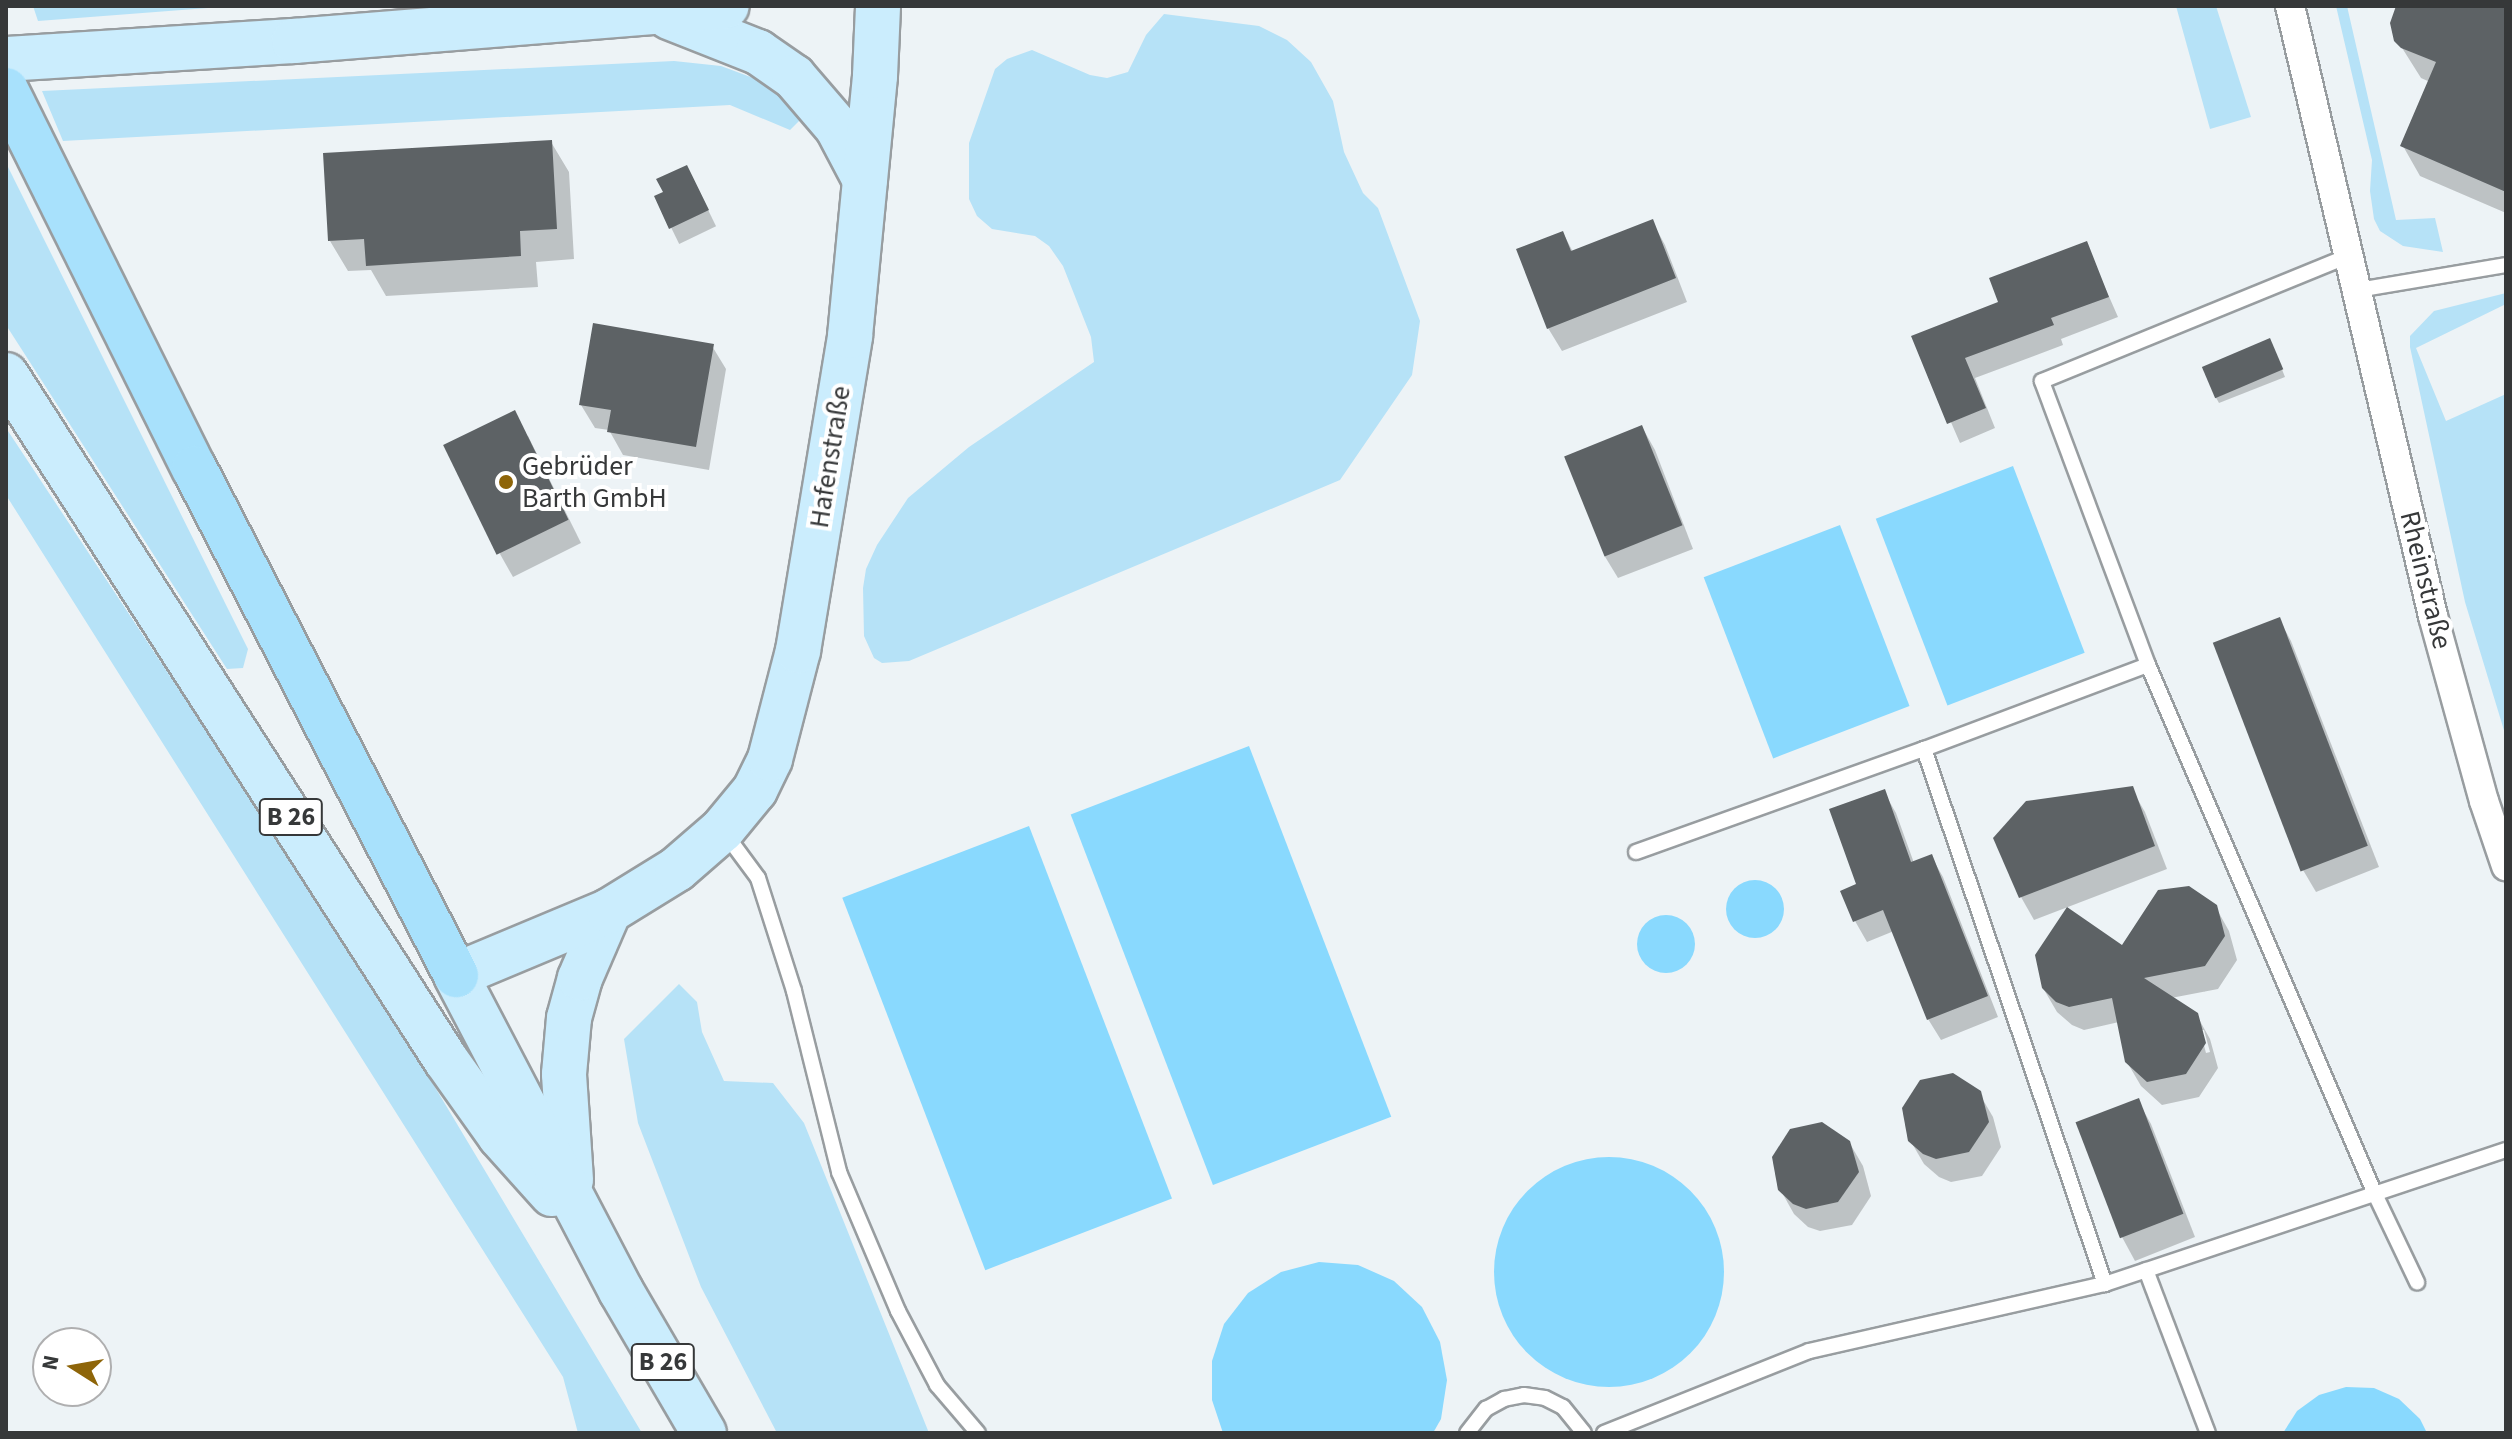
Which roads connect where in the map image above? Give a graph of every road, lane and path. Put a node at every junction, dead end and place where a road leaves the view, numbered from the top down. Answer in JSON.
{"nodes":[{"id":1,"x":727,"y":6,"type":"edge"},
{"id":2,"x":878,"y":6,"type":"edge"},
{"id":3,"x":2290,"y":6,"type":"edge"},
{"id":4,"x":653,"y":11,"type":"junction"},
{"id":5,"x":6,"y":59,"type":"edge"},
{"id":6,"x":6,"y":90,"type":"edge"},
{"id":7,"x":865,"y":180,"type":"junction"},
{"id":8,"x":2349,"y":256,"type":"junction"},
{"id":9,"x":2506,"y":265,"type":"edge"},
{"id":10,"x":2358,"y":290,"type":"junction"},
{"id":11,"x":6,"y":375,"type":"edge"},
{"id":12,"x":2148,"y":665,"type":"junction"},
{"id":13,"x":1924,"y":749,"type":"junction"},
{"id":14,"x":722,"y":830,"type":"junction"},
{"id":15,"x":1636,"y":852,"type":"dead end"},
{"id":16,"x":2506,"y":866,"type":"edge"},
{"id":17,"x":609,"y":911,"type":"junction"},
{"id":18,"x":456,"y":975,"type":"junction"},
{"id":19,"x":2506,"y":1150,"type":"edge"},
{"id":20,"x":2375,"y":1194,"type":"junction"},
{"id":21,"x":573,"y":1198,"type":"junction"},
{"id":22,"x":597,"y":1245,"type":"junction"},
{"id":23,"x":2146,"y":1270,"type":"junction"},
{"id":24,"x":2417,"y":1282,"type":"dead end"},
{"id":25,"x":2105,"y":1284,"type":"junction"},
{"id":26,"x":704,"y":1433,"type":"edge"},
{"id":27,"x":978,"y":1433,"type":"edge"},
{"id":28,"x":1467,"y":1433,"type":"edge"},
{"id":29,"x":1584,"y":1433,"type":"edge"},
{"id":30,"x":1604,"y":1433,"type":"edge"},
{"id":31,"x":2208,"y":1433,"type":"edge"}],
"edges":[{"from":1,"to":4,"type":"main road"},
{"from":2,"to":7,"type":"main road","name":"Hafenstraße"},
{"from":3,"to":8,"type":"street","name":"Rheinstraße"},
{"from":4,"to":5,"type":"main road"},
{"from":4,"to":7,"type":"main road"},
{"from":6,"to":18,"type":"highway"},
{"from":7,"to":14,"type":"main road","name":"Hafenstraße"},
{"from":8,"to":10,"type":"street","name":"Rheinstraße"},
{"from":8,"to":12,"type":"lane"},
{"from":9,"to":10,"type":"lane"},
{"from":10,"to":16,"type":"street","name":"Rheinstraße"},
{"from":11,"to":22,"type":"main road","number":"B 26"},
{"from":12,"to":13,"type":"lane"},
{"from":12,"to":20,"type":"lane"},
{"from":13,"to":15,"type":"lane"},
{"from":13,"to":25,"type":"lane"},
{"from":14,"to":17,"type":"main road","name":"Hafenstraße"},
{"from":14,"to":27,"type":"lane"},
{"from":17,"to":18,"type":"main road","name":"Hafenstraße"},
{"from":17,"to":21,"type":"main road"},
{"from":18,"to":21,"type":"main road","number":"B 26"},
{"from":19,"to":20,"type":"lane"},
{"from":20,"to":23,"type":"lane"},
{"from":20,"to":24,"type":"lane"},
{"from":21,"to":22,"type":"main road","number":"B 26"},
{"from":22,"to":26,"type":"main road","number":"B 26"},
{"from":23,"to":25,"type":"lane"},
{"from":23,"to":31,"type":"lane"},
{"from":25,"to":30,"type":"lane"},
{"from":28,"to":29,"type":"lane"}]}
